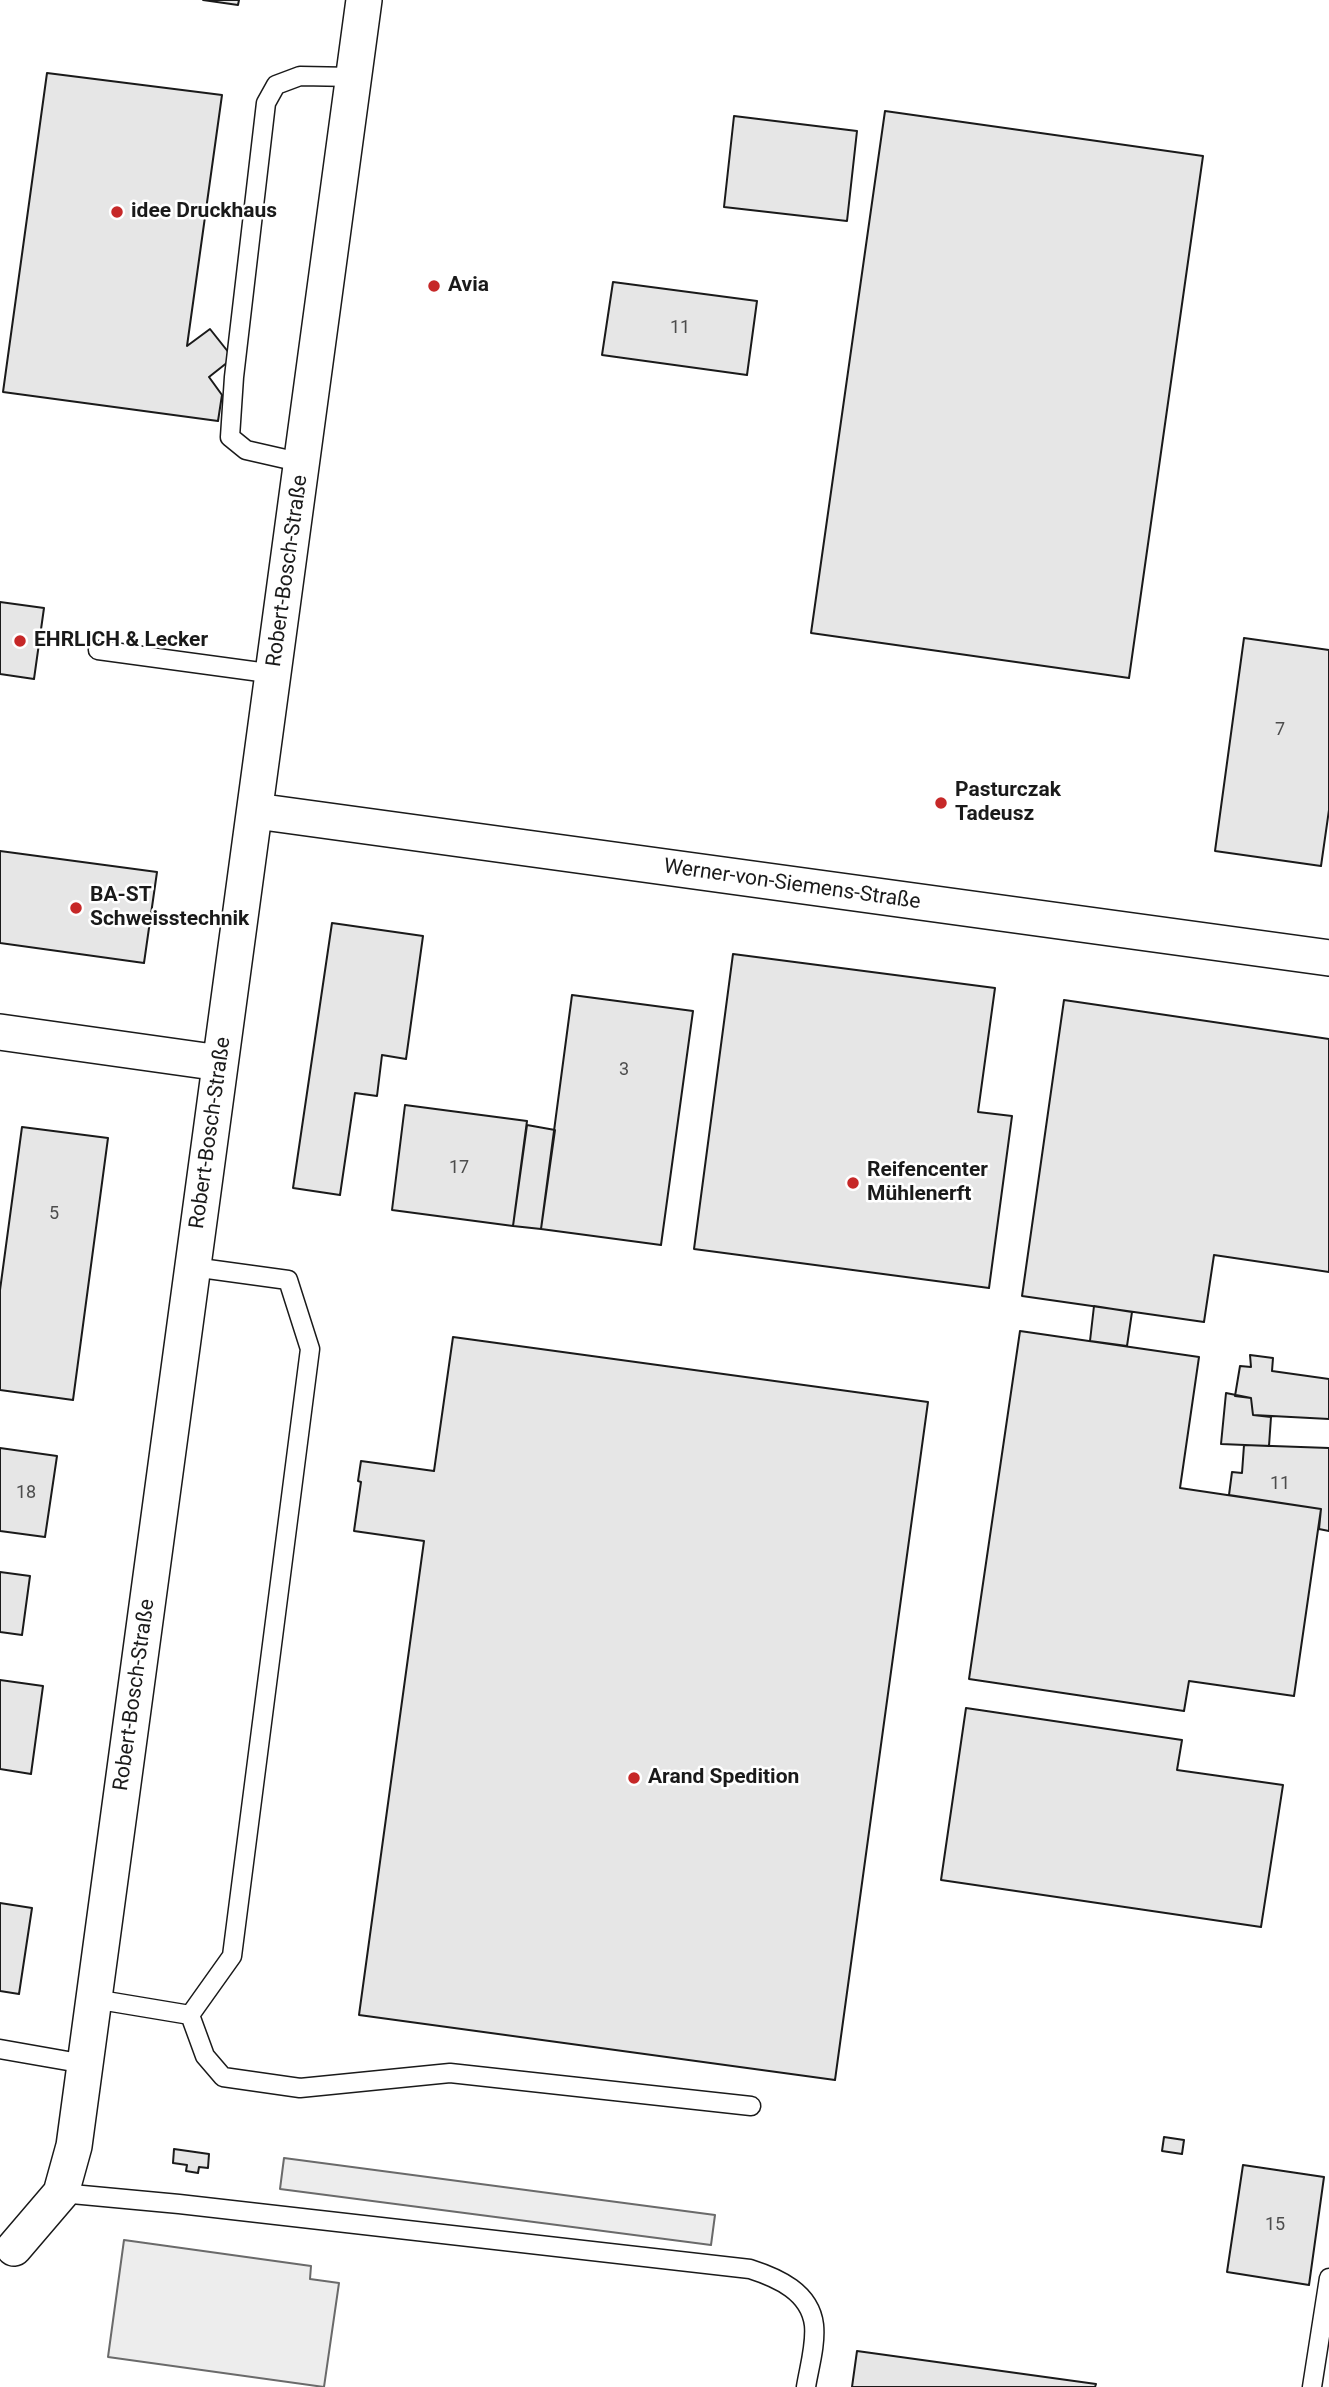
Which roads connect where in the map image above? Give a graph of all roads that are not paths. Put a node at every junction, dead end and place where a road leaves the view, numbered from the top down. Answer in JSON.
{"nodes":[{"id":1,"x":364,"y":0,"type":"edge"},
{"id":2,"x":354,"y":77,"type":"junction"},
{"id":3,"x":303,"y":463,"type":"junction"},
{"id":4,"x":98,"y":650,"type":"dead end"},
{"id":5,"x":275,"y":674,"type":"junction"},
{"id":6,"x":256,"y":811,"type":"junction"},
{"id":7,"x":1329,"y":958,"type":"edge"},
{"id":8,"x":0,"y":1032,"type":"edge"},
{"id":9,"x":220,"y":1063,"type":"junction"},
{"id":10,"x":193,"y":1267,"type":"junction"},
{"id":11,"x":94,"y":1999,"type":"junction"},
{"id":12,"x":190,"y":2015,"type":"junction"},
{"id":13,"x":0,"y":2049,"type":"edge"},
{"id":14,"x":85,"y":2064,"type":"junction"},
{"id":15,"x":751,"y":2106,"type":"dead end"},
{"id":16,"x":61,"y":2193,"type":"junction"},
{"id":17,"x":7,"y":2242,"type":"edge"},
{"id":18,"x":1329,"y":2278,"type":"edge"},
{"id":19,"x":806,"y":2387,"type":"edge"},
{"id":20,"x":1312,"y":2387,"type":"edge"}],
"edges":[{"from":1,"to":2,"type":"street","name":"Robert-Bosch-Straße"},
{"from":2,"to":3,"type":"street","name":"Robert-Bosch-Straße"},
{"from":2,"to":3,"type":"lane"},
{"from":3,"to":5,"type":"street","name":"Robert-Bosch-Straße"},
{"from":4,"to":5,"type":"lane"},
{"from":5,"to":6,"type":"street","name":"Robert-Bosch-Straße"},
{"from":6,"to":7,"type":"street","name":"Werner-von-Siemens-Straße"},
{"from":6,"to":9,"type":"street","name":"Robert-Bosch-Straße"},
{"from":8,"to":9,"type":"street"},
{"from":9,"to":10,"type":"street","name":"Robert-Bosch-Straße"},
{"from":10,"to":11,"type":"street","name":"Robert-Bosch-Straße"},
{"from":10,"to":12,"type":"lane"},
{"from":11,"to":12,"type":"lane"},
{"from":11,"to":14,"type":"street","name":"Robert-Bosch-Straße"},
{"from":12,"to":15,"type":"lane"},
{"from":13,"to":14,"type":"lane"},
{"from":14,"to":16,"type":"street","name":"Robert-Bosch-Straße"},
{"from":16,"to":17,"type":"street","name":"Robert-Bosch-Straße"},
{"from":16,"to":19,"type":"lane"},
{"from":18,"to":20,"type":"lane"}]}
